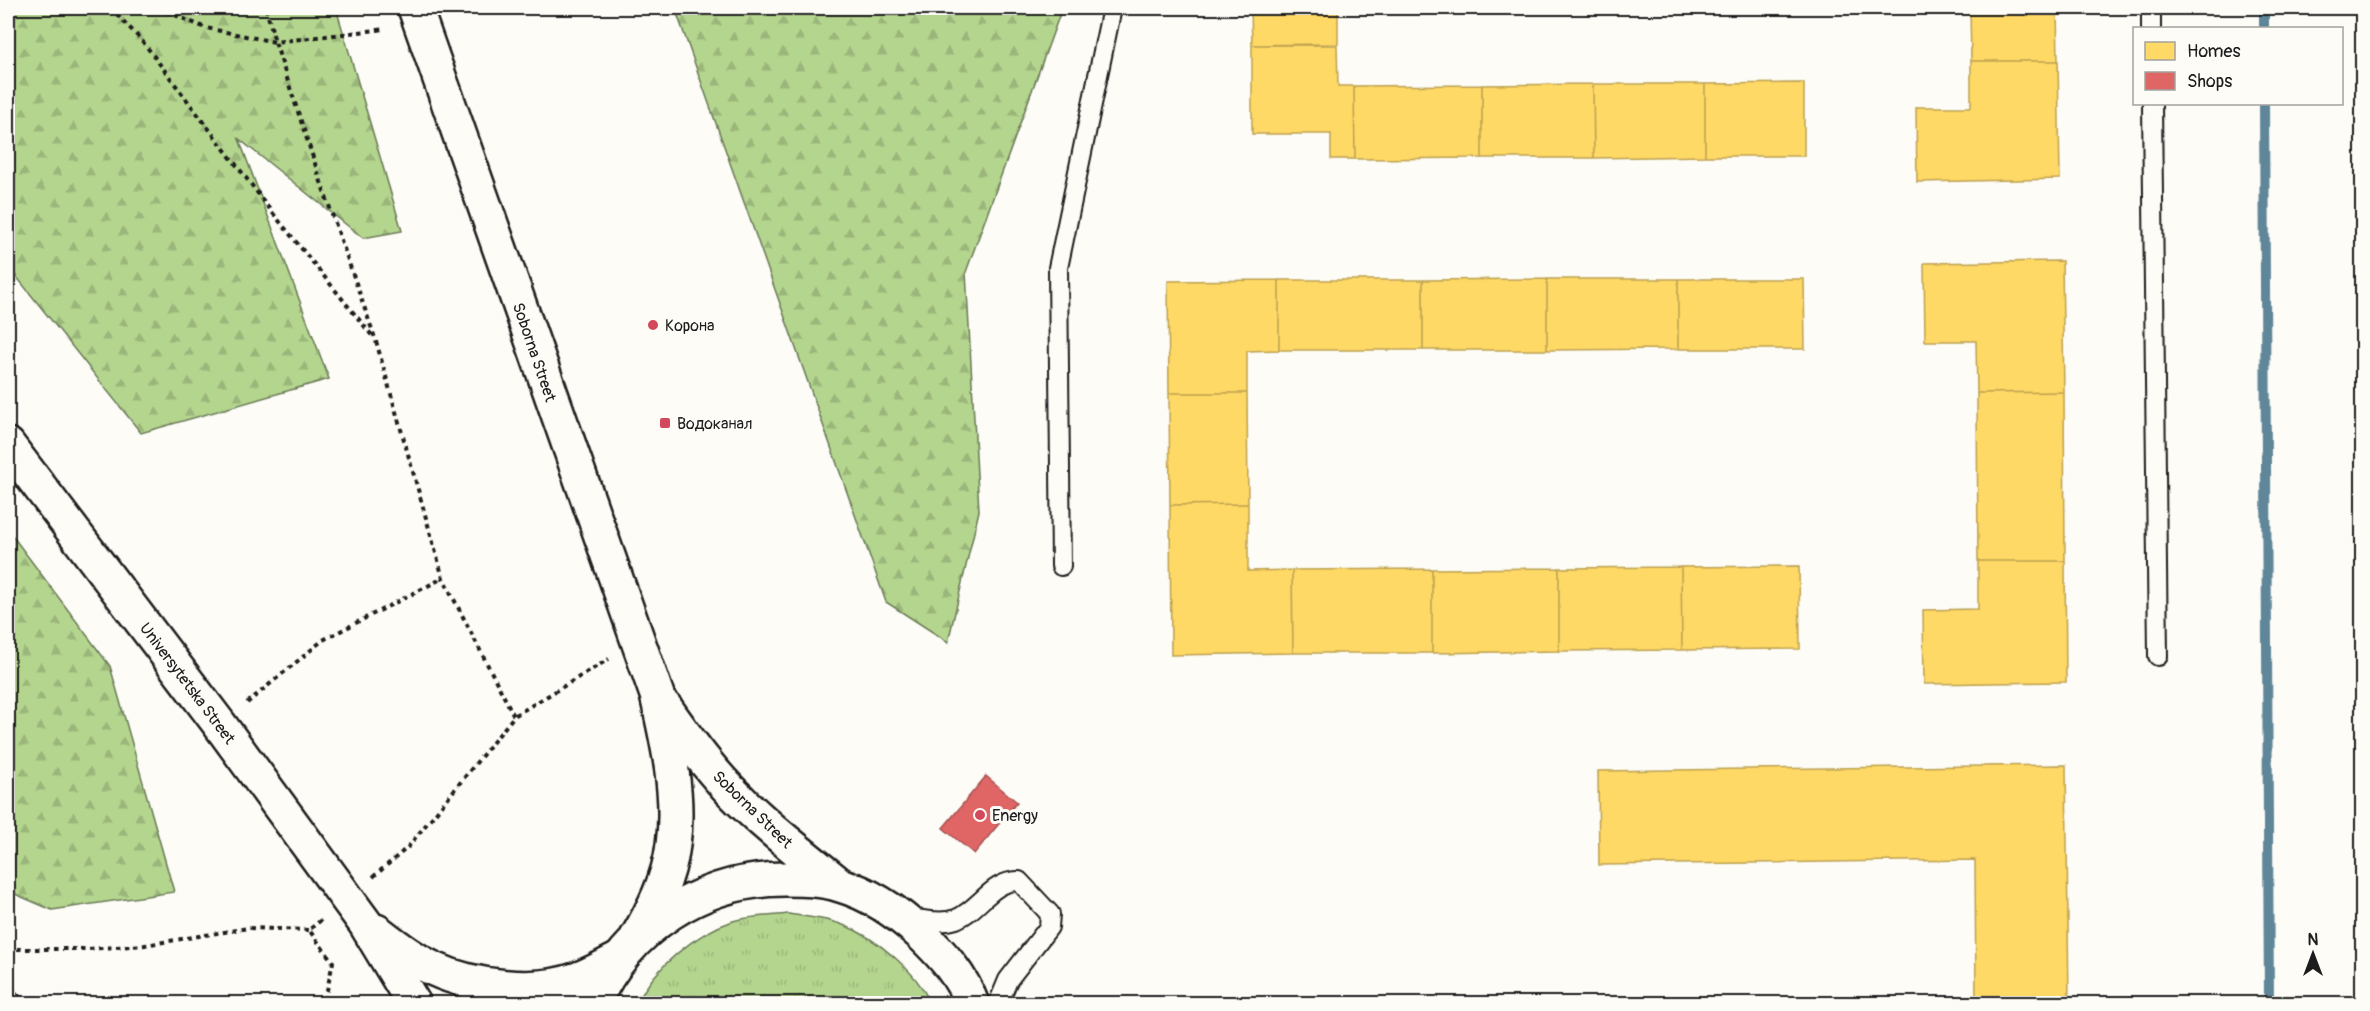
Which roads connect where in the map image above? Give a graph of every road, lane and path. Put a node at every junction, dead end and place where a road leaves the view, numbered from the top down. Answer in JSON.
{"nodes":[{"id":1,"x":111,"y":8,"type":"edge"},
{"id":2,"x":158,"y":8,"type":"edge"},
{"id":3,"x":266,"y":8,"type":"edge"},
{"id":4,"x":1112,"y":8,"type":"edge"},
{"id":5,"x":2151,"y":8,"type":"edge"},
{"id":6,"x":418,"y":16,"type":"edge"},
{"id":7,"x":2151,"y":27,"type":"edge"},
{"id":8,"x":275,"y":42,"type":"junction"},
{"id":9,"x":2152,"y":105,"type":"edge"},
{"id":10,"x":376,"y":341,"type":"junction"},
{"id":11,"x":8,"y":446,"type":"edge"},
{"id":12,"x":1061,"y":566,"type":"dead end"},
{"id":13,"x":442,"y":578,"type":"junction"},
{"id":14,"x":636,"y":642,"type":"junction"},
{"id":15,"x":2158,"y":656,"type":"dead end"},
{"id":16,"x":657,"y":695,"type":"junction"},
{"id":17,"x":514,"y":716,"type":"junction"},
{"id":18,"x":220,"y":725,"type":"junction"},
{"id":19,"x":839,"y":884,"type":"junction"},
{"id":20,"x":356,"y":911,"type":"junction"},
{"id":21,"x":902,"y":917,"type":"junction"},
{"id":22,"x":309,"y":930,"type":"junction"},
{"id":23,"x":628,"y":949,"type":"junction"},
{"id":24,"x":8,"y":950,"type":"edge"},
{"id":25,"x":8,"y":998,"type":"edge"},
{"id":26,"x":14,"y":1004,"type":"edge"},
{"id":27,"x":324,"y":1004,"type":"edge"},
{"id":28,"x":414,"y":1004,"type":"edge"},
{"id":29,"x":593,"y":1004,"type":"edge"},
{"id":30,"x":972,"y":1004,"type":"edge"},
{"id":31,"x":998,"y":1004,"type":"edge"}],
"edges":[{"from":1,"to":10,"type":"path"},
{"from":2,"to":8,"type":"path"},
{"from":3,"to":8,"type":"path"},
{"from":4,"to":12,"type":"lane"},
{"from":5,"to":7,"type":"lane"},
{"from":6,"to":8,"type":"path"},
{"from":6,"to":14,"type":"main road","name":"Soborna Street"},
{"from":8,"to":10,"type":"path"},
{"from":9,"to":15,"type":"lane"},
{"from":10,"to":13,"type":"path"},
{"from":11,"to":18,"type":"main road","name":"Universytetska Street"},
{"from":13,"to":17,"type":"path"},
{"from":13,"to":18,"type":"path"},
{"from":14,"to":16,"type":"main road","name":"Soborna Street"},
{"from":14,"to":17,"type":"path"},
{"from":16,"to":19,"type":"main road","name":"Soborna Street"},
{"from":16,"to":23,"type":"main road","name":"Soborna Street"},
{"from":17,"to":20,"type":"path"},
{"from":18,"to":20,"type":"main road","name":"Universytetska Street"},
{"from":19,"to":21,"type":"main road"},
{"from":19,"to":23,"type":"main road"},
{"from":20,"to":22,"type":"path"},
{"from":20,"to":23,"type":"main road","name":"Universytetska Street"},
{"from":20,"to":28,"type":"main road","name":"Universytetska Street"},
{"from":21,"to":30,"type":"main road"},
{"from":21,"to":31,"type":"lane"},
{"from":22,"to":24,"type":"path"},
{"from":22,"to":27,"type":"path"},
{"from":23,"to":29,"type":"main road","name":"Soborna Street"},
{"from":25,"to":26,"type":"lane"}]}
